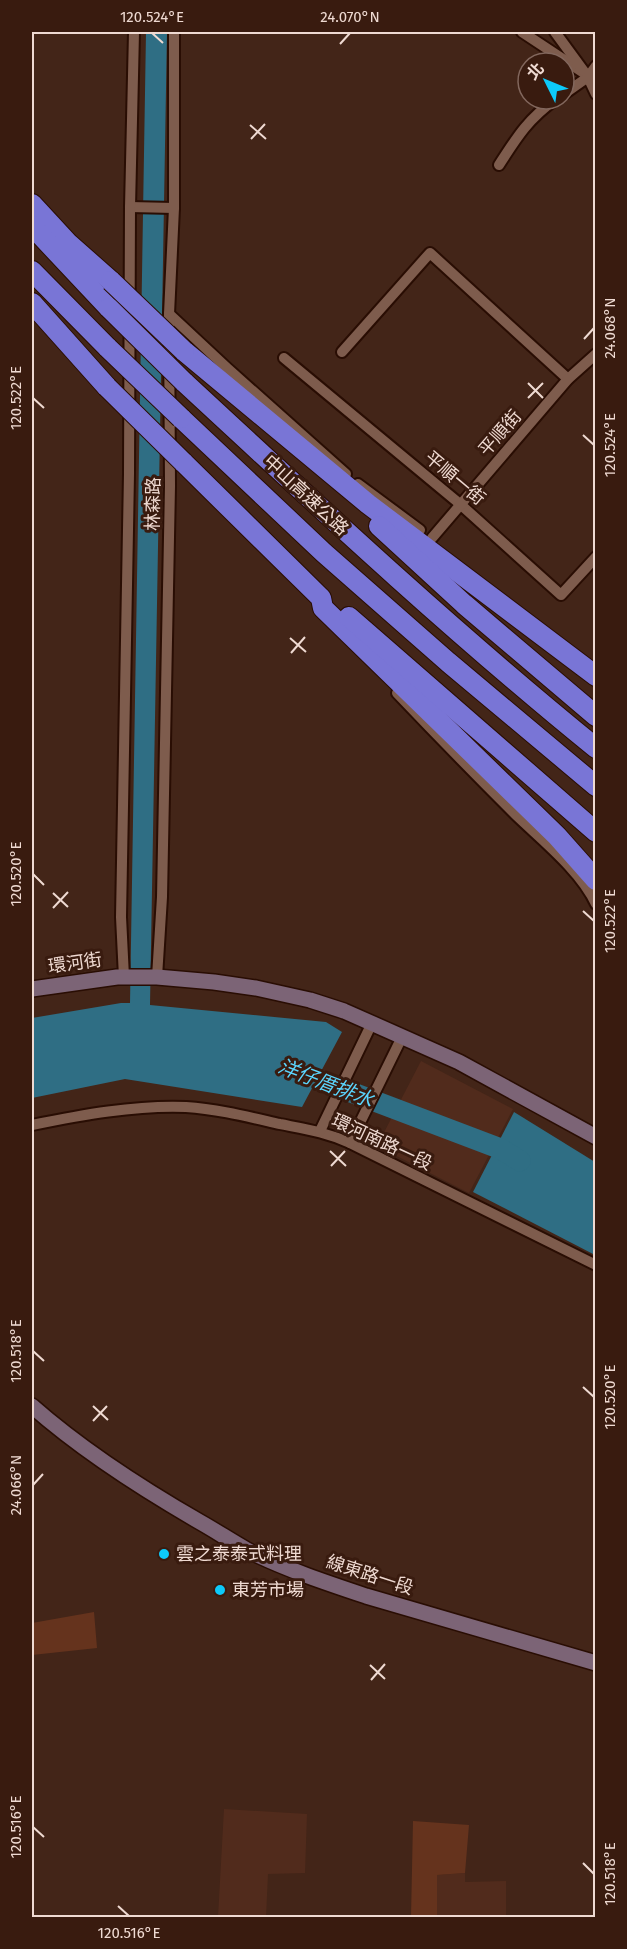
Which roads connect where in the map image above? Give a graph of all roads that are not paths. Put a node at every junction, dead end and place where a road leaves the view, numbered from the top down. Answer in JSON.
{"nodes":[{"id":1,"x":134,"y":32,"type":"edge"},
{"id":2,"x":174,"y":32,"type":"edge"},
{"id":3,"x":522,"y":32,"type":"edge"},
{"id":4,"x":555,"y":32,"type":"edge"},
{"id":5,"x":596,"y":66,"type":"edge"},
{"id":6,"x":592,"y":79,"type":"edge"},
{"id":7,"x":576,"y":88,"type":"edge"},
{"id":8,"x":596,"y":94,"type":"edge"},
{"id":9,"x":540,"y":111,"type":"edge"},
{"id":10,"x":499,"y":165,"type":"dead end"},
{"id":11,"x":32,"y":204,"type":"edge"},
{"id":12,"x":134,"y":207,"type":"junction"},
{"id":13,"x":171,"y":208,"type":"junction"},
{"id":14,"x":32,"y":226,"type":"edge"},
{"id":15,"x":32,"y":271,"type":"edge"},
{"id":16,"x":32,"y":303,"type":"edge"},
{"id":17,"x":169,"y":314,"type":"junction"},
{"id":18,"x":342,"y":352,"type":"dead end"},
{"id":19,"x":596,"y":354,"type":"edge"},
{"id":20,"x":284,"y":357,"type":"dead end"},
{"id":21,"x":568,"y":379,"type":"junction"},
{"id":22,"x":260,"y":416,"type":"junction"},
{"id":23,"x":460,"y":504,"type":"junction"},
{"id":24,"x":420,"y":530,"type":"dead end"},
{"id":25,"x":432,"y":538,"type":"dead end"},
{"id":26,"x":596,"y":557,"type":"edge"},
{"id":27,"x":321,"y":598,"type":"junction"},
{"id":28,"x":335,"y":631,"type":"dead end"},
{"id":29,"x":596,"y":676,"type":"edge"},
{"id":30,"x":596,"y":716,"type":"edge"},
{"id":31,"x":596,"y":748,"type":"edge"},
{"id":32,"x":596,"y":786,"type":"edge"},
{"id":33,"x":596,"y":832,"type":"edge"},
{"id":34,"x":596,"y":880,"type":"edge"},
{"id":35,"x":596,"y":904,"type":"edge"},
{"id":36,"x":124,"y":977,"type":"junction"},
{"id":37,"x":157,"y":977,"type":"junction"},
{"id":38,"x":32,"y":989,"type":"edge"},
{"id":39,"x":372,"y":1023,"type":"junction"},
{"id":40,"x":402,"y":1037,"type":"junction"},
{"id":41,"x":32,"y":1125,"type":"edge"},
{"id":42,"x":320,"y":1131,"type":"junction"},
{"id":43,"x":596,"y":1137,"type":"edge"},
{"id":44,"x":350,"y":1143,"type":"junction"},
{"id":45,"x":596,"y":1265,"type":"edge"},
{"id":46,"x":32,"y":1406,"type":"edge"},
{"id":47,"x":596,"y":1663,"type":"edge"}],
"edges":[{"from":1,"to":12,"type":"street","name":"林森路"},
{"from":2,"to":13,"type":"street","name":"林森路"},
{"from":3,"to":6,"type":"street"},
{"from":4,"to":6,"type":"street"},
{"from":5,"to":6,"type":"street"},
{"from":6,"to":7,"type":"street"},
{"from":6,"to":8,"type":"street"},
{"from":9,"to":10,"type":"street"},
{"from":11,"to":22,"type":"highway","bridge":true},
{"from":12,"to":13,"type":"street"},
{"from":12,"to":36,"type":"street","name":"林森路"},
{"from":13,"to":17,"type":"street","name":"林森路"},
{"from":14,"to":31,"type":"highway","name":"中山高速公路","bridge":true},
{"from":15,"to":32,"type":"highway","name":"中山高速公路","bridge":true},
{"from":16,"to":27,"type":"highway","bridge":true},
{"from":17,"to":24,"type":"street"},
{"from":17,"to":37,"type":"street","name":"林森路"},
{"from":18,"to":21,"type":"street"},
{"from":19,"to":21,"type":"street","name":"平順街"},
{"from":20,"to":23,"type":"street","name":"平順一街"},
{"from":21,"to":23,"type":"street","name":"平順街"},
{"from":22,"to":29,"type":"highway"},
{"from":22,"to":30,"type":"highway"},
{"from":23,"to":25,"type":"street","name":"平順街"},
{"from":23,"to":26,"type":"street","name":"平順一街"},
{"from":27,"to":33,"type":"highway"},
{"from":27,"to":34,"type":"highway"},
{"from":28,"to":35,"type":"street"},
{"from":36,"to":37,"type":"main road","name":"環河街"},
{"from":36,"to":38,"type":"main road","name":"環河街"},
{"from":37,"to":39,"type":"main road","name":"環河街"},
{"from":39,"to":40,"type":"main road","name":"環河街"},
{"from":39,"to":42,"type":"street"},
{"from":40,"to":43,"type":"main road","name":"環河街"},
{"from":40,"to":44,"type":"street"},
{"from":41,"to":42,"type":"street","name":"環河南路一段"},
{"from":42,"to":44,"type":"street","name":"環河南路一段"},
{"from":44,"to":45,"type":"street","name":"環河南路一段"},
{"from":46,"to":47,"type":"main road","name":"線東路一段"}]}
